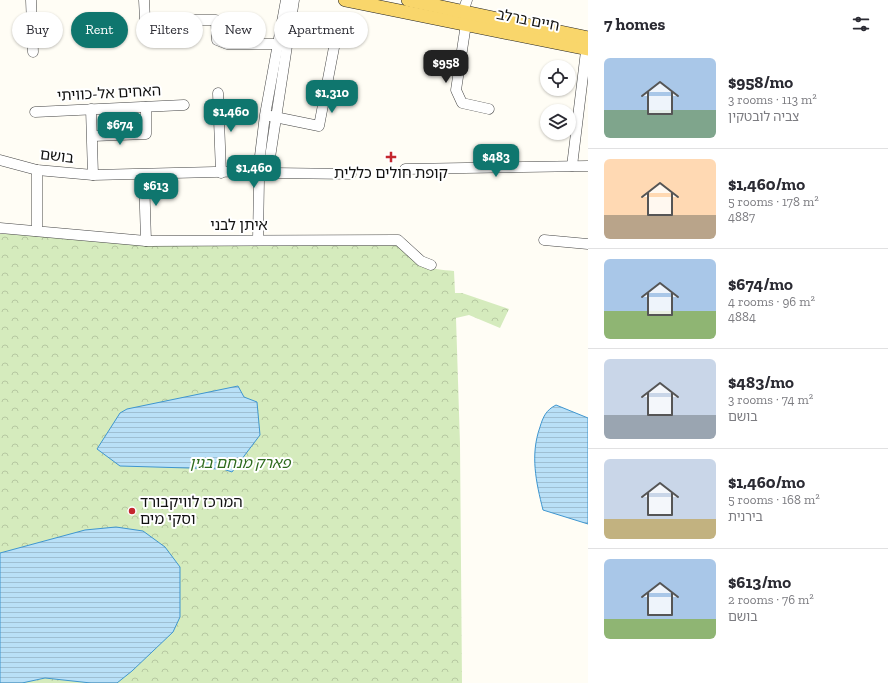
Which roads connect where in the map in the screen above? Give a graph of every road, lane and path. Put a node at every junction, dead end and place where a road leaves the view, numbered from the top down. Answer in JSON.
{"nodes":[{"id":1,"x":31,"y":0,"type":"edge"},
{"id":2,"x":144,"y":0,"type":"edge"},
{"id":3,"x":286,"y":0,"type":"edge"},
{"id":4,"x":294,"y":0,"type":"edge"},
{"id":5,"x":345,"y":0,"type":"edge"},
{"id":6,"x":408,"y":0,"type":"edge"},
{"id":7,"x":284,"y":12,"type":"edge"},
{"id":8,"x":464,"y":14,"type":"edge"},
{"id":9,"x":587,"y":43,"type":"edge"},
{"id":10,"x":274,"y":44,"type":"edge"},
{"id":11,"x":278,"y":48,"type":"edge"},
{"id":12,"x":334,"y":48,"type":"edge"},
{"id":13,"x":33,"y":52,"type":"dead end"},
{"id":14,"x":218,"y":93,"type":"dead end"},
{"id":15,"x":184,"y":105,"type":"dead end"},
{"id":16,"x":146,"y":107,"type":"junction"},
{"id":17,"x":91,"y":109,"type":"junction"},
{"id":18,"x":488,"y":109,"type":"dead end"},
{"id":19,"x":35,"y":112,"type":"dead end"},
{"id":20,"x":270,"y":116,"type":"junction"},
{"id":21,"x":93,"y":136,"type":"junction"},
{"id":22,"x":0,"y":160,"type":"edge"},
{"id":23,"x":572,"y":166,"type":"junction"},
{"id":24,"x":588,"y":166,"type":"edge"},
{"id":25,"x":405,"y":169,"type":"dead end"},
{"id":26,"x":38,"y":170,"type":"junction"},
{"id":27,"x":263,"y":172,"type":"junction"},
{"id":28,"x":221,"y":173,"type":"junction"},
{"id":29,"x":351,"y":174,"type":"dead end"},
{"id":30,"x":93,"y":175,"type":"junction"},
{"id":31,"x":144,"y":175,"type":"junction"},
{"id":32,"x":0,"y":228,"type":"edge"},
{"id":33,"x":38,"y":231,"type":"junction"},
{"id":34,"x":261,"y":240,"type":"junction"},
{"id":35,"x":544,"y":240,"type":"dead end"},
{"id":36,"x":146,"y":241,"type":"junction"},
{"id":37,"x":588,"y":244,"type":"edge"},
{"id":38,"x":431,"y":264,"type":"dead end"}],
"edges":[{"from":1,"to":13,"type":"street"},
{"from":2,"to":10,"type":"street"},
{"from":3,"to":7,"type":"street"},
{"from":4,"to":20,"type":"street"},
{"from":5,"to":8,"type":"main road","name":"חיים ברלב"},
{"from":6,"to":8,"type":"main road","name":"חיים ברלב"},
{"from":8,"to":9,"type":"main road","name":"חיים ברלב"},
{"from":8,"to":18,"type":"street"},
{"from":9,"to":23,"type":"street"},
{"from":11,"to":20,"type":"street"},
{"from":12,"to":20,"type":"street"},
{"from":14,"to":28,"type":"street"},
{"from":15,"to":16,"type":"street","name":"האחים אל-כוויתי"},
{"from":16,"to":17,"type":"street","name":"האחים אל-כוויתי"},
{"from":16,"to":21,"type":"street"},
{"from":17,"to":19,"type":"street","name":"האחים אל-כוויתי"},
{"from":17,"to":21,"type":"street"},
{"from":20,"to":27,"type":"street"},
{"from":21,"to":30,"type":"street"},
{"from":22,"to":26,"type":"street","name":"בושם"},
{"from":23,"to":24,"type":"street"},
{"from":23,"to":25,"type":"street"},
{"from":26,"to":30,"type":"street","name":"בושם"},
{"from":26,"to":33,"type":"street"},
{"from":27,"to":28,"type":"street","name":"בושם"},
{"from":27,"to":29,"type":"street","name":"בושם"},
{"from":27,"to":34,"type":"street"},
{"from":28,"to":31,"type":"street","name":"בושם"},
{"from":30,"to":31,"type":"street","name":"בושם"},
{"from":31,"to":36,"type":"street"},
{"from":32,"to":33,"type":"street","name":"איתן לבני"},
{"from":33,"to":36,"type":"street","name":"איתן לבני"},
{"from":34,"to":36,"type":"street","name":"איתן לבני"},
{"from":34,"to":38,"type":"street","name":"איתן לבני"},
{"from":35,"to":37,"type":"street"}]}
